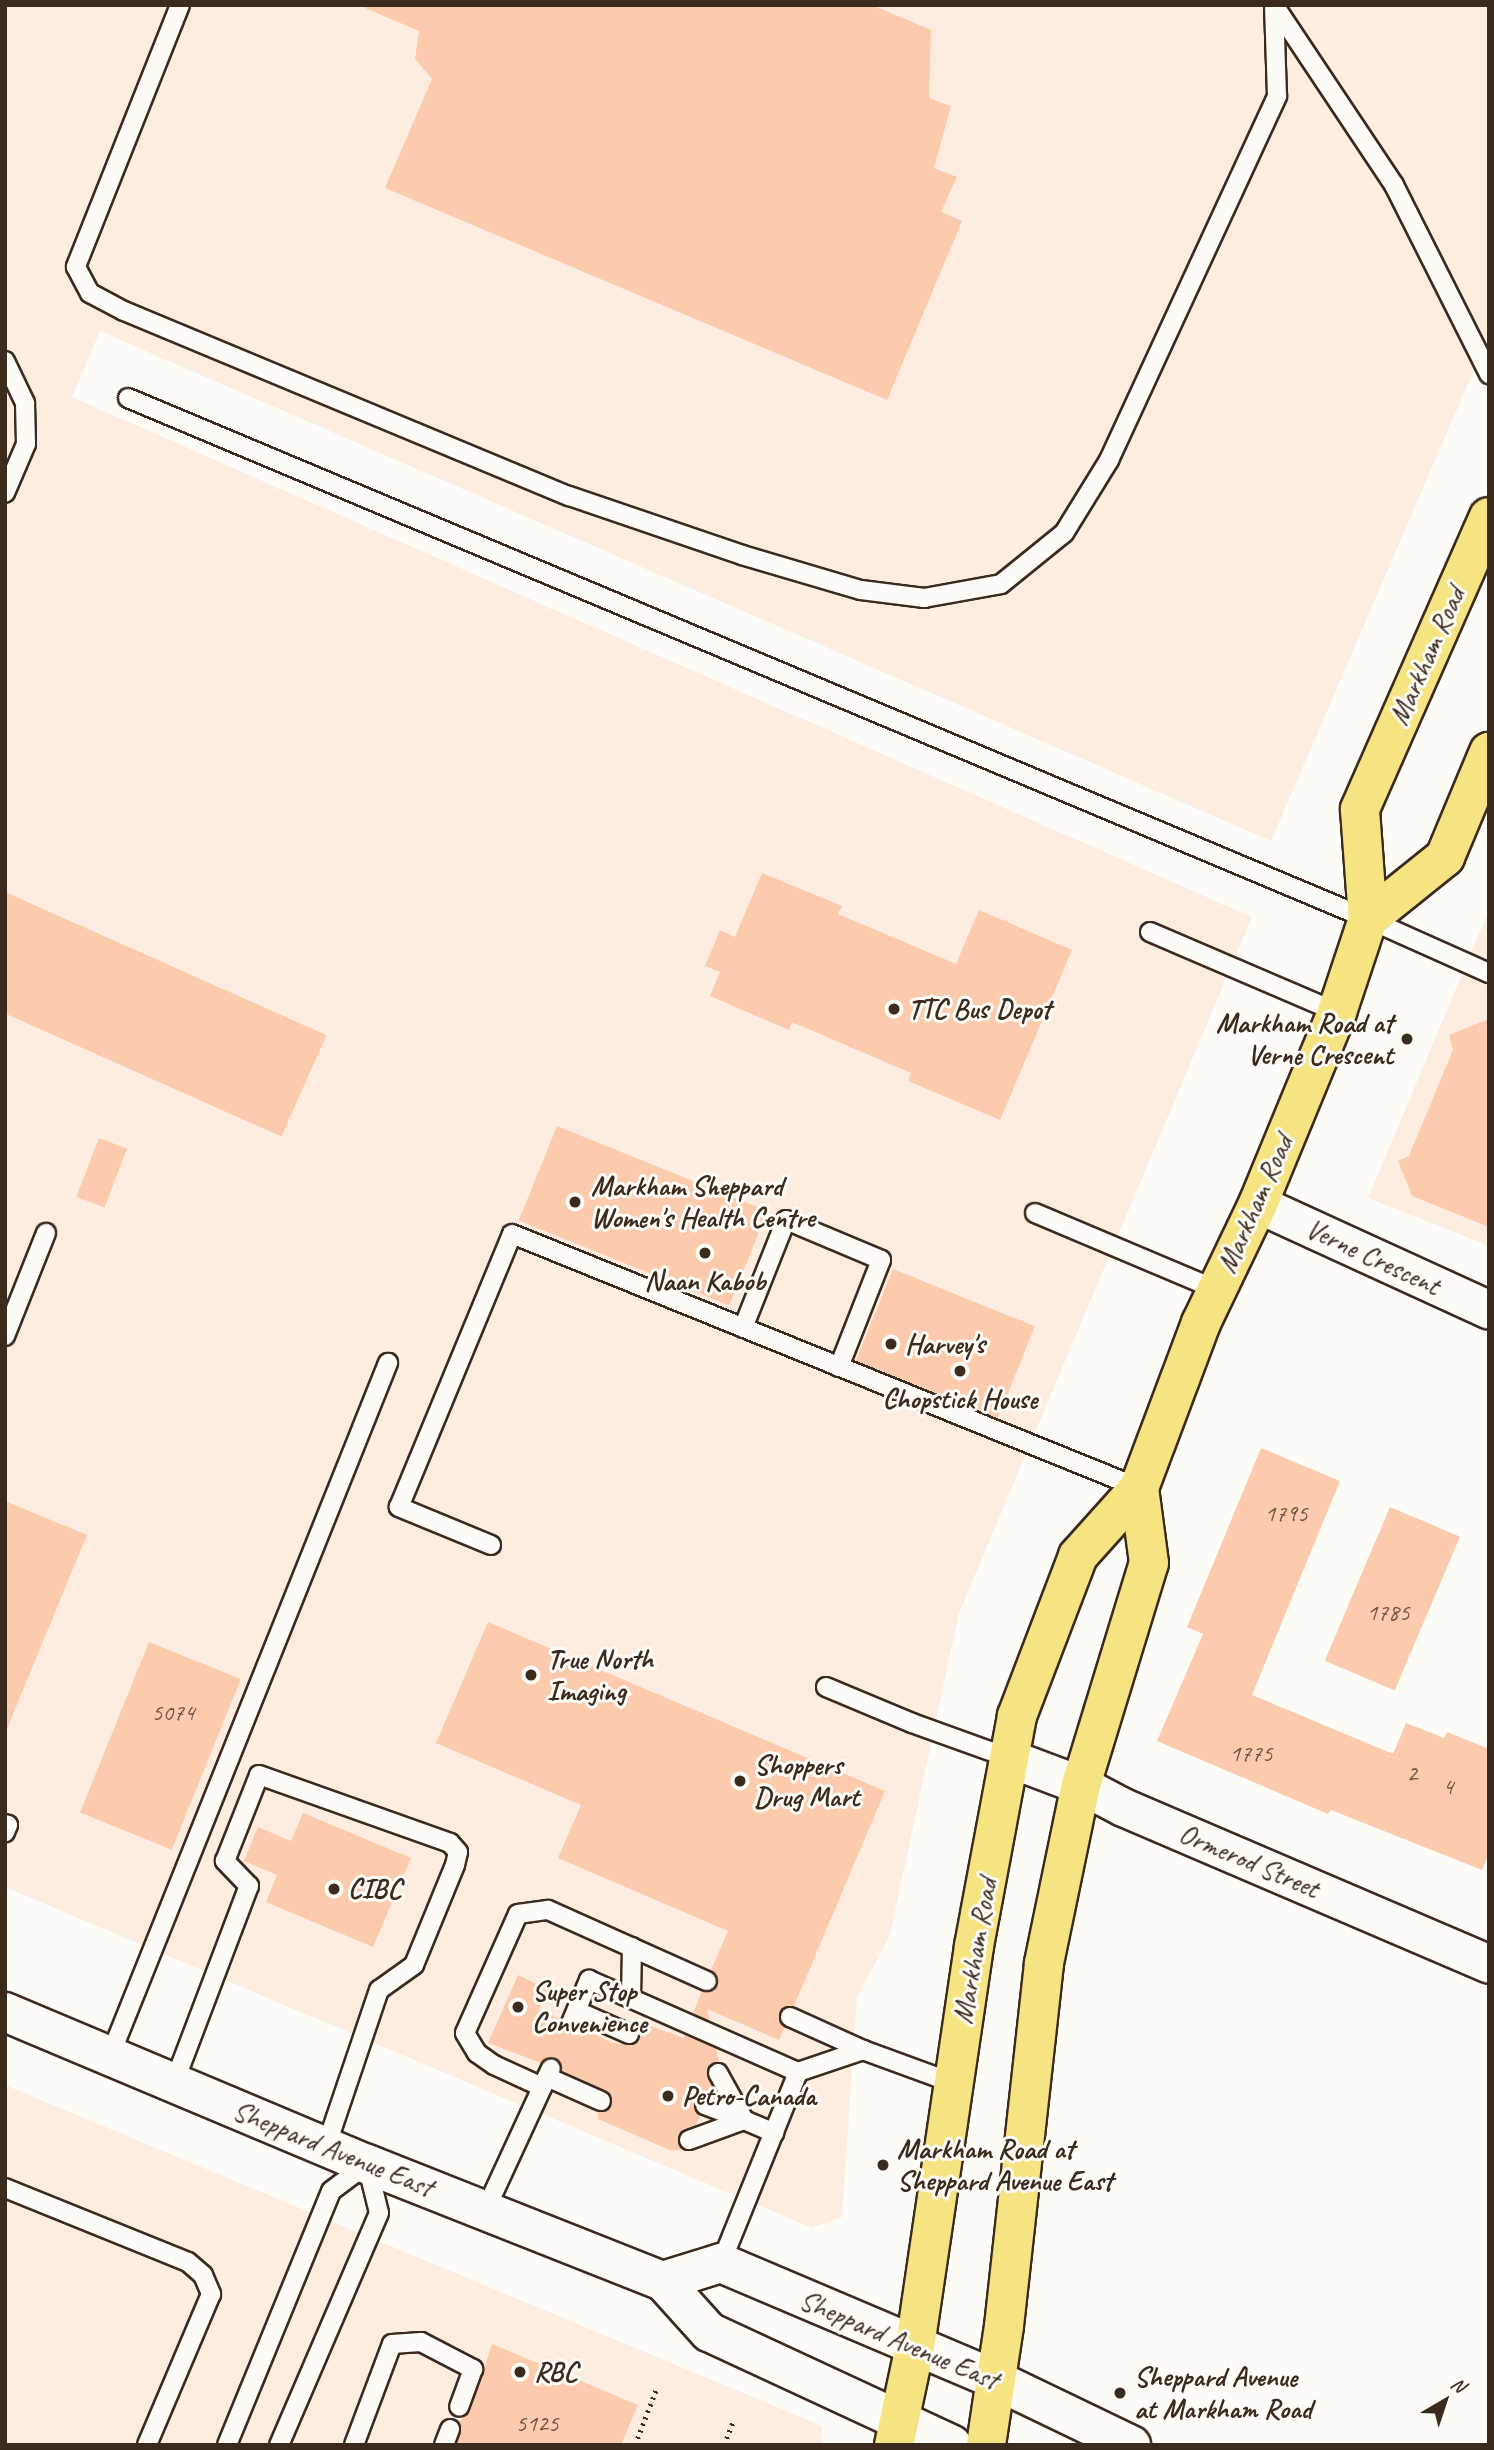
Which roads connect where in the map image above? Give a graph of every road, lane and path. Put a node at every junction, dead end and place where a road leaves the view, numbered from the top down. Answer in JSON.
{"nodes":[{"id":1,"x":180,"y":5,"type":"edge"},
{"id":2,"x":1275,"y":6,"type":"edge"},
{"id":3,"x":5,"y":361,"type":"edge"},
{"id":4,"x":1489,"y":374,"type":"edge"},
{"id":5,"x":128,"y":398,"type":"dead end"},
{"id":6,"x":5,"y":493,"type":"edge"},
{"id":7,"x":1489,"y":517,"type":"edge"},
{"id":8,"x":1489,"y":752,"type":"edge"},
{"id":9,"x":1368,"y":919,"type":"junction"},
{"id":10,"x":1150,"y":932,"type":"dead end"},
{"id":11,"x":1487,"y":966,"type":"edge"},
{"id":12,"x":1338,"y":1012,"type":"junction"},
{"id":13,"x":1258,"y":1204,"type":"junction"},
{"id":14,"x":1035,"y":1213,"type":"dead end"},
{"id":15,"x":46,"y":1233,"type":"dead end"},
{"id":16,"x":1217,"y":1290,"type":"junction"},
{"id":17,"x":1489,"y":1310,"type":"edge"},
{"id":18,"x":743,"y":1328,"type":"junction"},
{"id":19,"x":5,"y":1336,"type":"edge"},
{"id":20,"x":388,"y":1363,"type":"dead end"},
{"id":21,"x":839,"y":1367,"type":"junction"},
{"id":22,"x":1139,"y":1488,"type":"junction"},
{"id":23,"x":491,"y":1545,"type":"dead end"},
{"id":24,"x":826,"y":1686,"type":"dead end"},
{"id":25,"x":1009,"y":1758,"type":"junction"},
{"id":26,"x":1081,"y":1785,"type":"junction"},
{"id":27,"x":5,"y":1824,"type":"edge"},
{"id":28,"x":5,"y":1832,"type":"edge"},
{"id":29,"x":632,"y":1947,"type":"junction"},
{"id":30,"x":1489,"y":1964,"type":"edge"},
{"id":31,"x":706,"y":1981,"type":"dead end"},
{"id":32,"x":631,"y":1998,"type":"junction"},
{"id":33,"x":5,"y":2012,"type":"edge"},
{"id":34,"x":790,"y":2017,"type":"dead end"},
{"id":35,"x":629,"y":2034,"type":"dead end"},
{"id":36,"x":863,"y":2050,"type":"junction"},
{"id":37,"x":110,"y":2056,"type":"junction"},
{"id":38,"x":798,"y":2072,"type":"junction"},
{"id":39,"x":718,"y":2073,"type":"dead end"},
{"id":40,"x":547,"y":2077,"type":"junction"},
{"id":41,"x":954,"y":2082,"type":"junction"},
{"id":42,"x":174,"y":2083,"type":"junction"},
{"id":43,"x":601,"y":2101,"type":"dead end"},
{"id":44,"x":705,"y":2105,"type":"dead end"},
{"id":45,"x":744,"y":2120,"type":"junction"},
{"id":46,"x":774,"y":2133,"type":"junction"},
{"id":47,"x":689,"y":2140,"type":"dead end"},
{"id":48,"x":326,"y":2147,"type":"junction"},
{"id":49,"x":367,"y":2164,"type":"junction"},
{"id":50,"x":5,"y":2188,"type":"edge"},
{"id":51,"x":485,"y":2211,"type":"junction"},
{"id":52,"x":721,"y":2263,"type":"junction"},
{"id":53,"x":663,"y":2281,"type":"junction"},
{"id":54,"x":915,"y":2346,"type":"junction"},
{"id":55,"x":996,"y":2380,"type":"junction"},
{"id":56,"x":657,"y":2387,"type":"dead end"},
{"id":57,"x":459,"y":2407,"type":"dead end"},
{"id":58,"x":733,"y":2421,"type":"dead end"},
{"id":59,"x":897,"y":2433,"type":"edge"},
{"id":60,"x":147,"y":2445,"type":"edge"},
{"id":61,"x":227,"y":2445,"type":"edge"},
{"id":62,"x":279,"y":2445,"type":"edge"},
{"id":63,"x":354,"y":2445,"type":"edge"},
{"id":64,"x":635,"y":2445,"type":"edge"},
{"id":65,"x":724,"y":2445,"type":"edge"},
{"id":66,"x":952,"y":2445,"type":"edge"},
{"id":67,"x":986,"y":2445,"type":"edge"},
{"id":68,"x":1131,"y":2445,"type":"edge"}],
"edges":[{"from":1,"to":2,"type":"lane"},
{"from":2,"to":4,"type":"lane"},
{"from":3,"to":6,"type":"lane"},
{"from":5,"to":9,"type":"lane"},
{"from":7,"to":9,"type":"main road","name":"Markham Road"},
{"from":8,"to":9,"type":"main road"},
{"from":9,"to":11,"type":"lane"},
{"from":9,"to":12,"type":"main road","name":"Markham Road"},
{"from":10,"to":12,"type":"lane"},
{"from":12,"to":13,"type":"main road","name":"Markham Road"},
{"from":13,"to":16,"type":"main road","name":"Markham Road"},
{"from":13,"to":17,"type":"street","name":"Verne Crescent"},
{"from":14,"to":16,"type":"lane"},
{"from":15,"to":19,"type":"lane"},
{"from":16,"to":22,"type":"main road","name":"Markham Road"},
{"from":18,"to":21,"type":"lane"},
{"from":18,"to":21,"type":"lane"},
{"from":18,"to":23,"type":"lane"},
{"from":20,"to":37,"type":"lane"},
{"from":21,"to":22,"type":"lane"},
{"from":22,"to":25,"type":"main road","name":"Markham Road"},
{"from":22,"to":26,"type":"main road","name":"Markham Road"},
{"from":24,"to":25,"type":"lane"},
{"from":25,"to":26,"type":"street","name":"Ormerod Street"},
{"from":25,"to":41,"type":"main road","name":"Markham Road"},
{"from":26,"to":30,"type":"street","name":"Ormerod Street"},
{"from":26,"to":55,"type":"main road","name":"Markham Road"},
{"from":27,"to":28,"type":"lane"},
{"from":29,"to":31,"type":"lane"},
{"from":29,"to":32,"type":"lane"},
{"from":29,"to":40,"type":"lane"},
{"from":32,"to":35,"type":"lane"},
{"from":32,"to":38,"type":"lane"},
{"from":33,"to":37,"type":"main road","name":"Sheppard Avenue East"},
{"from":34,"to":36,"type":"lane"},
{"from":36,"to":38,"type":"lane"},
{"from":36,"to":41,"type":"lane"},
{"from":37,"to":42,"type":"main road","name":"Sheppard Avenue East"},
{"from":38,"to":46,"type":"lane"},
{"from":39,"to":45,"type":"lane"},
{"from":40,"to":43,"type":"lane"},
{"from":40,"to":51,"type":"lane"},
{"from":41,"to":54,"type":"main road","name":"Markham Road"},
{"from":42,"to":48,"type":"main road","name":"Sheppard Avenue East"},
{"from":42,"to":48,"type":"lane"},
{"from":44,"to":45,"type":"lane"},
{"from":45,"to":46,"type":"lane"},
{"from":45,"to":47,"type":"lane"},
{"from":46,"to":52,"type":"lane"},
{"from":48,"to":49,"type":"main road","name":"Sheppard Avenue East"},
{"from":49,"to":51,"type":"main road","name":"Sheppard Avenue East"},
{"from":49,"to":61,"type":"lane"},
{"from":49,"to":62,"type":"lane"},
{"from":50,"to":60,"type":"lane"},
{"from":51,"to":53,"type":"main road","name":"Sheppard Avenue East"},
{"from":52,"to":53,"type":"main road"},
{"from":52,"to":54,"type":"main road","name":"Sheppard Avenue East"},
{"from":53,"to":59,"type":"main road","name":"Sheppard Avenue East"},
{"from":54,"to":55,"type":"main road","name":"Sheppard Avenue East"},
{"from":54,"to":59,"type":"main road","name":"Markham Road"},
{"from":55,"to":67,"type":"main road","name":"Markham Road"},
{"from":55,"to":68,"type":"main road","name":"Sheppard Avenue East"},
{"from":56,"to":64,"type":"path"},
{"from":57,"to":63,"type":"lane"},
{"from":58,"to":65,"type":"path"},
{"from":59,"to":66,"type":"main road","name":"Sheppard Avenue East"}]}
